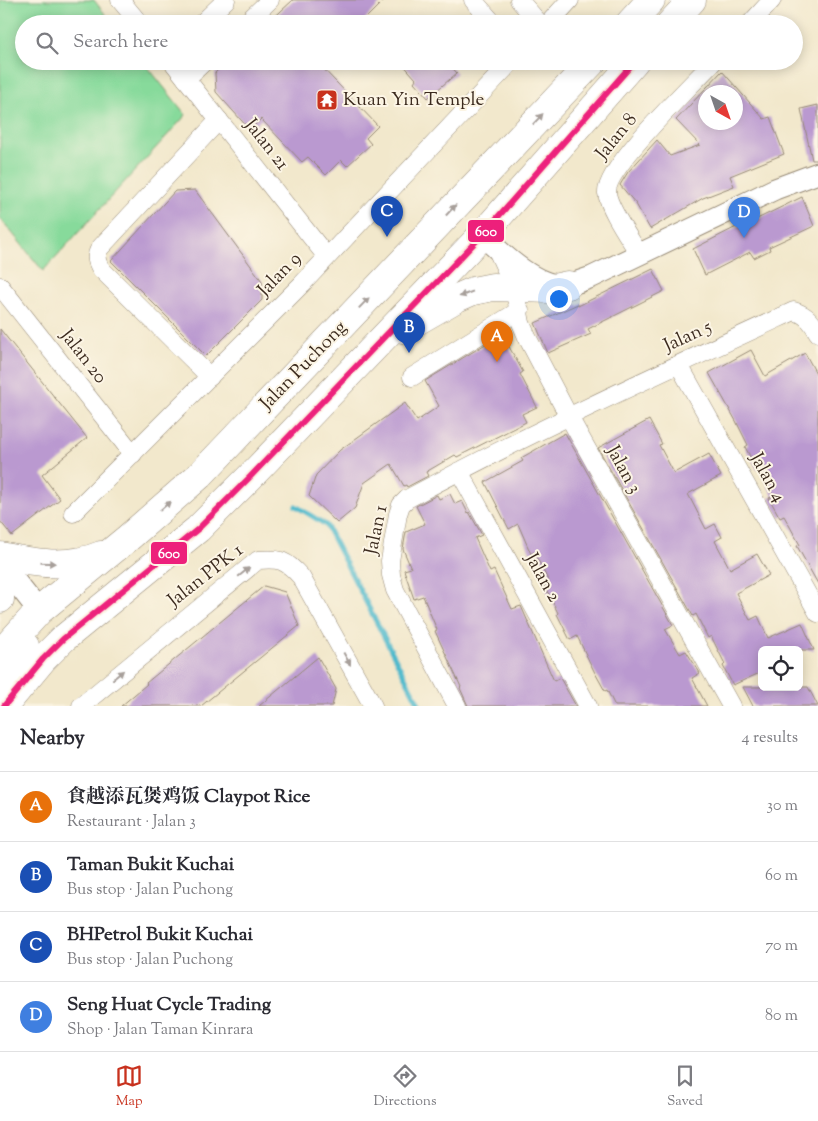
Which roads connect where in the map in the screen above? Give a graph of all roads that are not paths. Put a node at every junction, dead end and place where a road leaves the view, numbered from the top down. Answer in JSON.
{"nodes":[{"id":1,"x":120,"y":0,"type":"edge"},
{"id":2,"x":226,"y":0,"type":"edge"},
{"id":3,"x":270,"y":0,"type":"edge"},
{"id":4,"x":473,"y":0,"type":"edge"},
{"id":5,"x":519,"y":0,"type":"edge"},
{"id":6,"x":570,"y":0,"type":"edge"},
{"id":7,"x":651,"y":0,"type":"edge"},
{"id":8,"x":692,"y":0,"type":"edge"},
{"id":9,"x":772,"y":0,"type":"edge"},
{"id":10,"x":132,"y":15,"type":"edge"},
{"id":11,"x":210,"y":15,"type":"edge"},
{"id":12,"x":254,"y":15,"type":"edge"},
{"id":13,"x":486,"y":15,"type":"edge"},
{"id":14,"x":532,"y":15,"type":"edge"},
{"id":15,"x":556,"y":15,"type":"edge"},
{"id":16,"x":637,"y":15,"type":"edge"},
{"id":17,"x":678,"y":15,"type":"edge"},
{"id":18,"x":758,"y":15,"type":"edge"},
{"id":19,"x":179,"y":70,"type":"edge"},
{"id":20,"x":196,"y":70,"type":"edge"},
{"id":21,"x":504,"y":70,"type":"edge"},
{"id":22,"x":585,"y":70,"type":"edge"},
{"id":23,"x":629,"y":70,"type":"edge"},
{"id":24,"x":705,"y":70,"type":"edge"},
{"id":25,"x":186,"y":79,"type":"junction"},
{"id":26,"x":219,"y":120,"type":"junction"},
{"id":27,"x":505,"y":155,"type":"junction"},
{"id":28,"x":818,"y":173,"type":"edge"},
{"id":29,"x":488,"y":241,"type":"junction"},
{"id":30,"x":639,"y":254,"type":"junction"},
{"id":31,"x":327,"y":257,"type":"junction"},
{"id":32,"x":394,"y":271,"type":"junction"},
{"id":33,"x":568,"y":285,"type":"junction"},
{"id":34,"x":0,"y":286,"type":"edge"},
{"id":35,"x":517,"y":298,"type":"junction"},
{"id":36,"x":818,"y":334,"type":"edge"},
{"id":37,"x":366,"y":355,"type":"junction"},
{"id":38,"x":679,"y":365,"type":"junction"},
{"id":39,"x":210,"y":377,"type":"junction"},
{"id":40,"x":412,"y":377,"type":"dead end"},
{"id":41,"x":569,"y":417,"type":"junction"},
{"id":42,"x":133,"y":454,"type":"junction"},
{"id":43,"x":459,"y":471,"type":"junction"},
{"id":44,"x":73,"y":513,"type":"dead end"},
{"id":45,"x":128,"y":538,"type":"junction"},
{"id":46,"x":0,"y":556,"type":"edge"},
{"id":47,"x":167,"y":556,"type":"junction"},
{"id":48,"x":0,"y":562,"type":"edge"},
{"id":49,"x":0,"y":582,"type":"edge"},
{"id":50,"x":0,"y":599,"type":"edge"},
{"id":51,"x":39,"y":611,"type":"junction"},
{"id":52,"x":818,"y":613,"type":"edge"},
{"id":53,"x":0,"y":654,"type":"edge"},
{"id":54,"x":0,"y":678,"type":"edge"},
{"id":55,"x":367,"y":704,"type":"edge"},
{"id":56,"x":4,"y":706,"type":"edge"},
{"id":57,"x":80,"y":706,"type":"edge"},
{"id":58,"x":457,"y":706,"type":"edge"},
{"id":59,"x":588,"y":706,"type":"edge"},
{"id":60,"x":732,"y":706,"type":"edge"}],
"edges":[{"from":1,"to":10,"type":"street"},
{"from":2,"to":11,"type":"street"},
{"from":3,"to":12,"type":"street"},
{"from":4,"to":13,"type":"street"},
{"from":5,"to":14,"type":"street"},
{"from":6,"to":15,"type":"street"},
{"from":7,"to":16,"type":"main road"},
{"from":8,"to":17,"type":"main road"},
{"from":9,"to":18,"type":"street"},
{"from":19,"to":25,"type":"street","name":"Jalan 21"},
{"from":20,"to":25,"type":"street"},
{"from":21,"to":31,"type":"street","name":"Jalan 9"},
{"from":27,"to":22,"type":"main road","name":"Jalan Puchong","one_way":true},
{"from":23,"to":29,"type":"main road","name":"Jalan Puchong"},
{"from":24,"to":30,"type":"street","name":"Jalan 8"},
{"from":25,"to":26,"type":"street","name":"Jalan 21"},
{"from":26,"to":31,"type":"street","name":"Jalan 21"},
{"from":26,"to":39,"type":"street"},
{"from":27,"to":29,"type":"main road"},
{"from":32,"to":27,"type":"main road","name":"Jalan Puchong","one_way":true},
{"from":28,"to":30,"type":"street"},
{"from":29,"to":32,"type":"main road"},
{"from":29,"to":33,"type":"street"},
{"from":29,"to":35,"type":"street","name":"Jalan 3"},
{"from":29,"to":37,"type":"main road","name":"Jalan Puchong"},
{"from":30,"to":33,"type":"street"},
{"from":31,"to":39,"type":"street","name":"Jalan 9"},
{"from":45,"to":32,"type":"main road","name":"Jalan Puchong","one_way":true},
{"from":33,"to":35,"type":"main road"},
{"from":34,"to":42,"type":"street","name":"Jalan 20"},
{"from":35,"to":37,"type":"main road","one_way":true},
{"from":35,"to":40,"type":"street"},
{"from":35,"to":41,"type":"street","name":"Jalan 3"},
{"from":36,"to":38,"type":"street","name":"Jalan 5"},
{"from":37,"to":47,"type":"main road","name":"Jalan Puchong"},
{"from":38,"to":41,"type":"street","name":"Jalan 5"},
{"from":38,"to":52,"type":"street","name":"Jalan 4"},
{"from":39,"to":42,"type":"street","name":"Jalan 9"},
{"from":41,"to":43,"type":"street","name":"Jalan 1"},
{"from":41,"to":60,"type":"street","name":"Jalan 3"},
{"from":42,"to":44,"type":"street","name":"Jalan 9"},
{"from":43,"to":58,"type":"street","name":"Jalan 1"},
{"from":43,"to":59,"type":"street","name":"Jalan 2"},
{"from":46,"to":45,"type":"main road","one_way":true},
{"from":45,"to":51,"type":"main road","name":"Jalan Puchong"},
{"from":47,"to":51,"type":"main road"},
{"from":47,"to":56,"type":"main road","name":"Jalan Puchong"},
{"from":48,"to":51,"type":"street"},
{"from":49,"to":50,"type":"main road"},
{"from":51,"to":53,"type":"main road","name":"Jalan Puchong"},
{"from":51,"to":54,"type":"main road"},
{"from":57,"to":55,"type":"street","name":"Jalan PPK 1","one_way":true}]}
